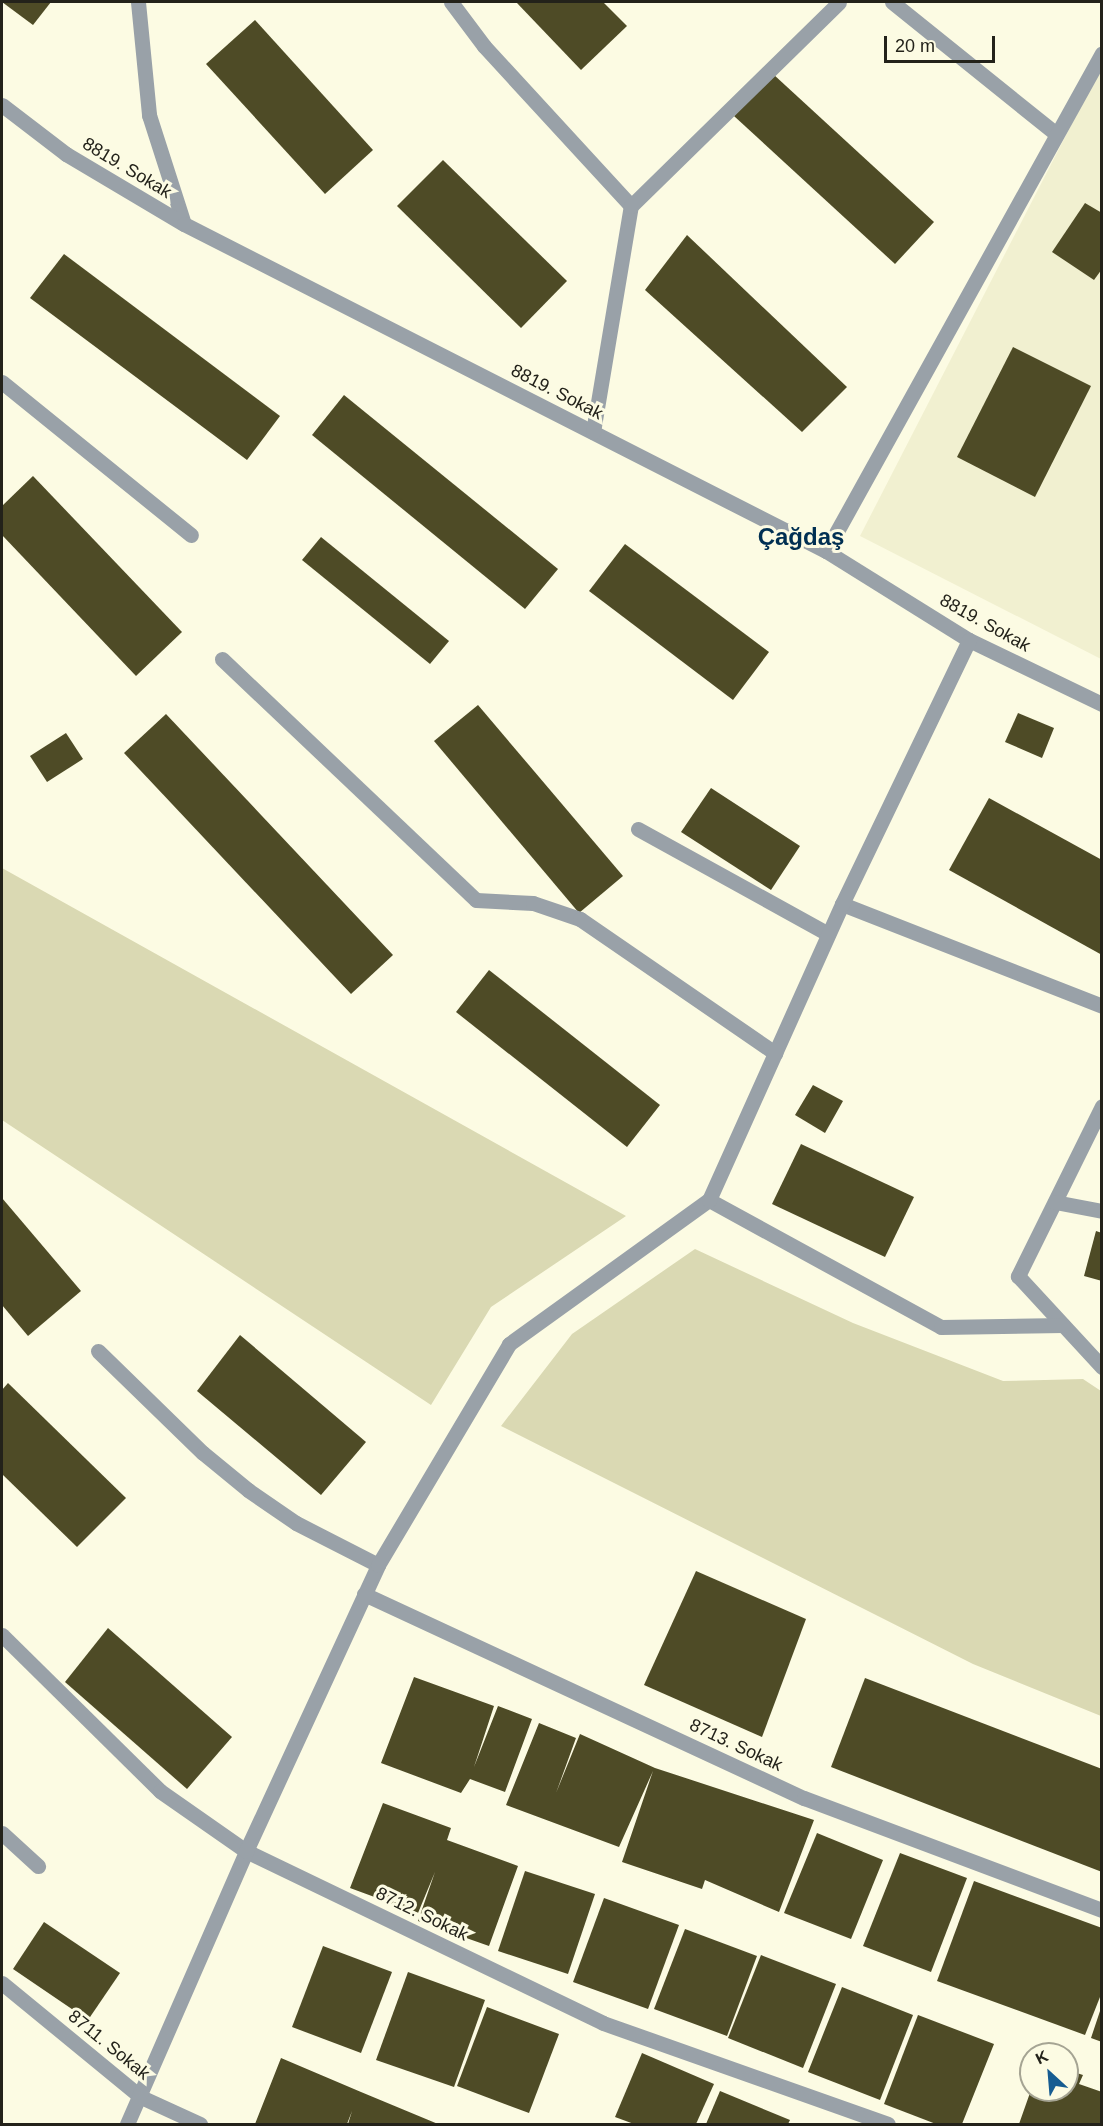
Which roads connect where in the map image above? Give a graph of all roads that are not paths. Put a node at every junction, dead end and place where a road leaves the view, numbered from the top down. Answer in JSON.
{"nodes":[{"id":1,"x":138,"y":2,"type":"edge"},
{"id":2,"x":451,"y":2,"type":"edge"},
{"id":3,"x":839,"y":2,"type":"edge"},
{"id":4,"x":892,"y":2,"type":"edge"},
{"id":5,"x":1101,"y":53,"type":"edge"},
{"id":6,"x":2,"y":105,"type":"edge"},
{"id":7,"x":1056,"y":134,"type":"junction"},
{"id":8,"x":632,"y":206,"type":"junction"},
{"id":9,"x":183,"y":224,"type":"junction"},
{"id":10,"x":2,"y":382,"type":"edge"},
{"id":11,"x":593,"y":432,"type":"junction"},
{"id":12,"x":192,"y":535,"type":"dead end"},
{"id":13,"x":826,"y":551,"type":"junction"},
{"id":14,"x":969,"y":639,"type":"junction"},
{"id":15,"x":222,"y":658,"type":"dead end"},
{"id":16,"x":1101,"y":704,"type":"edge"},
{"id":17,"x":639,"y":829,"type":"dead end"},
{"id":18,"x":842,"y":904,"type":"junction"},
{"id":19,"x":828,"y":934,"type":"junction"},
{"id":20,"x":1101,"y":1006,"type":"edge"},
{"id":21,"x":775,"y":1053,"type":"junction"},
{"id":22,"x":1101,"y":1106,"type":"edge"},
{"id":23,"x":709,"y":1200,"type":"junction"},
{"id":24,"x":1055,"y":1202,"type":"junction"},
{"id":25,"x":1101,"y":1210,"type":"edge"},
{"id":26,"x":1063,"y":1325,"type":"junction"},
{"id":27,"x":98,"y":1351,"type":"dead end"},
{"id":28,"x":1101,"y":1368,"type":"edge"},
{"id":29,"x":378,"y":1566,"type":"junction"},
{"id":30,"x":364,"y":1594,"type":"junction"},
{"id":31,"x":2,"y":1635,"type":"edge"},
{"id":32,"x":2,"y":1833,"type":"edge"},
{"id":33,"x":246,"y":1851,"type":"junction"},
{"id":34,"x":38,"y":1866,"type":"dead end"},
{"id":35,"x":1101,"y":1910,"type":"edge"},
{"id":36,"x":2,"y":1983,"type":"edge"},
{"id":37,"x":141,"y":2097,"type":"junction"},
{"id":38,"x":127,"y":2124,"type":"edge"},
{"id":39,"x":200,"y":2124,"type":"edge"},
{"id":40,"x":888,"y":2124,"type":"edge"}],
"edges":[{"from":1,"to":9,"type":"street"},
{"from":2,"to":8,"type":"street"},
{"from":3,"to":8,"type":"street"},
{"from":4,"to":7,"type":"street"},
{"from":5,"to":7,"type":"street"},
{"from":6,"to":9,"type":"street","name":"8819. Sokak"},
{"from":7,"to":13,"type":"street"},
{"from":8,"to":11,"type":"street"},
{"from":9,"to":11,"type":"street","name":"8819. Sokak"},
{"from":10,"to":12,"type":"street"},
{"from":11,"to":13,"type":"street","name":"8819. Sokak"},
{"from":13,"to":14,"type":"street","name":"8819. Sokak"},
{"from":14,"to":16,"type":"street","name":"8819. Sokak"},
{"from":14,"to":18,"type":"street"},
{"from":15,"to":21,"type":"street"},
{"from":17,"to":19,"type":"street"},
{"from":18,"to":19,"type":"street"},
{"from":18,"to":20,"type":"street"},
{"from":19,"to":21,"type":"street"},
{"from":21,"to":23,"type":"street"},
{"from":22,"to":24,"type":"street"},
{"from":23,"to":26,"type":"street"},
{"from":23,"to":29,"type":"street"},
{"from":24,"to":25,"type":"street"},
{"from":24,"to":26,"type":"street"},
{"from":26,"to":28,"type":"street"},
{"from":27,"to":29,"type":"street"},
{"from":29,"to":30,"type":"street"},
{"from":30,"to":33,"type":"street"},
{"from":30,"to":35,"type":"street","name":"8713. Sokak"},
{"from":31,"to":33,"type":"street","name":"8712. Sokak"},
{"from":32,"to":34,"type":"street"},
{"from":33,"to":37,"type":"street"},
{"from":33,"to":40,"type":"street","name":"8712. Sokak"},
{"from":36,"to":37,"type":"street","name":"8711. Sokak"},
{"from":37,"to":38,"type":"street"},
{"from":37,"to":39,"type":"street","name":"8711. Sokak"}]}
